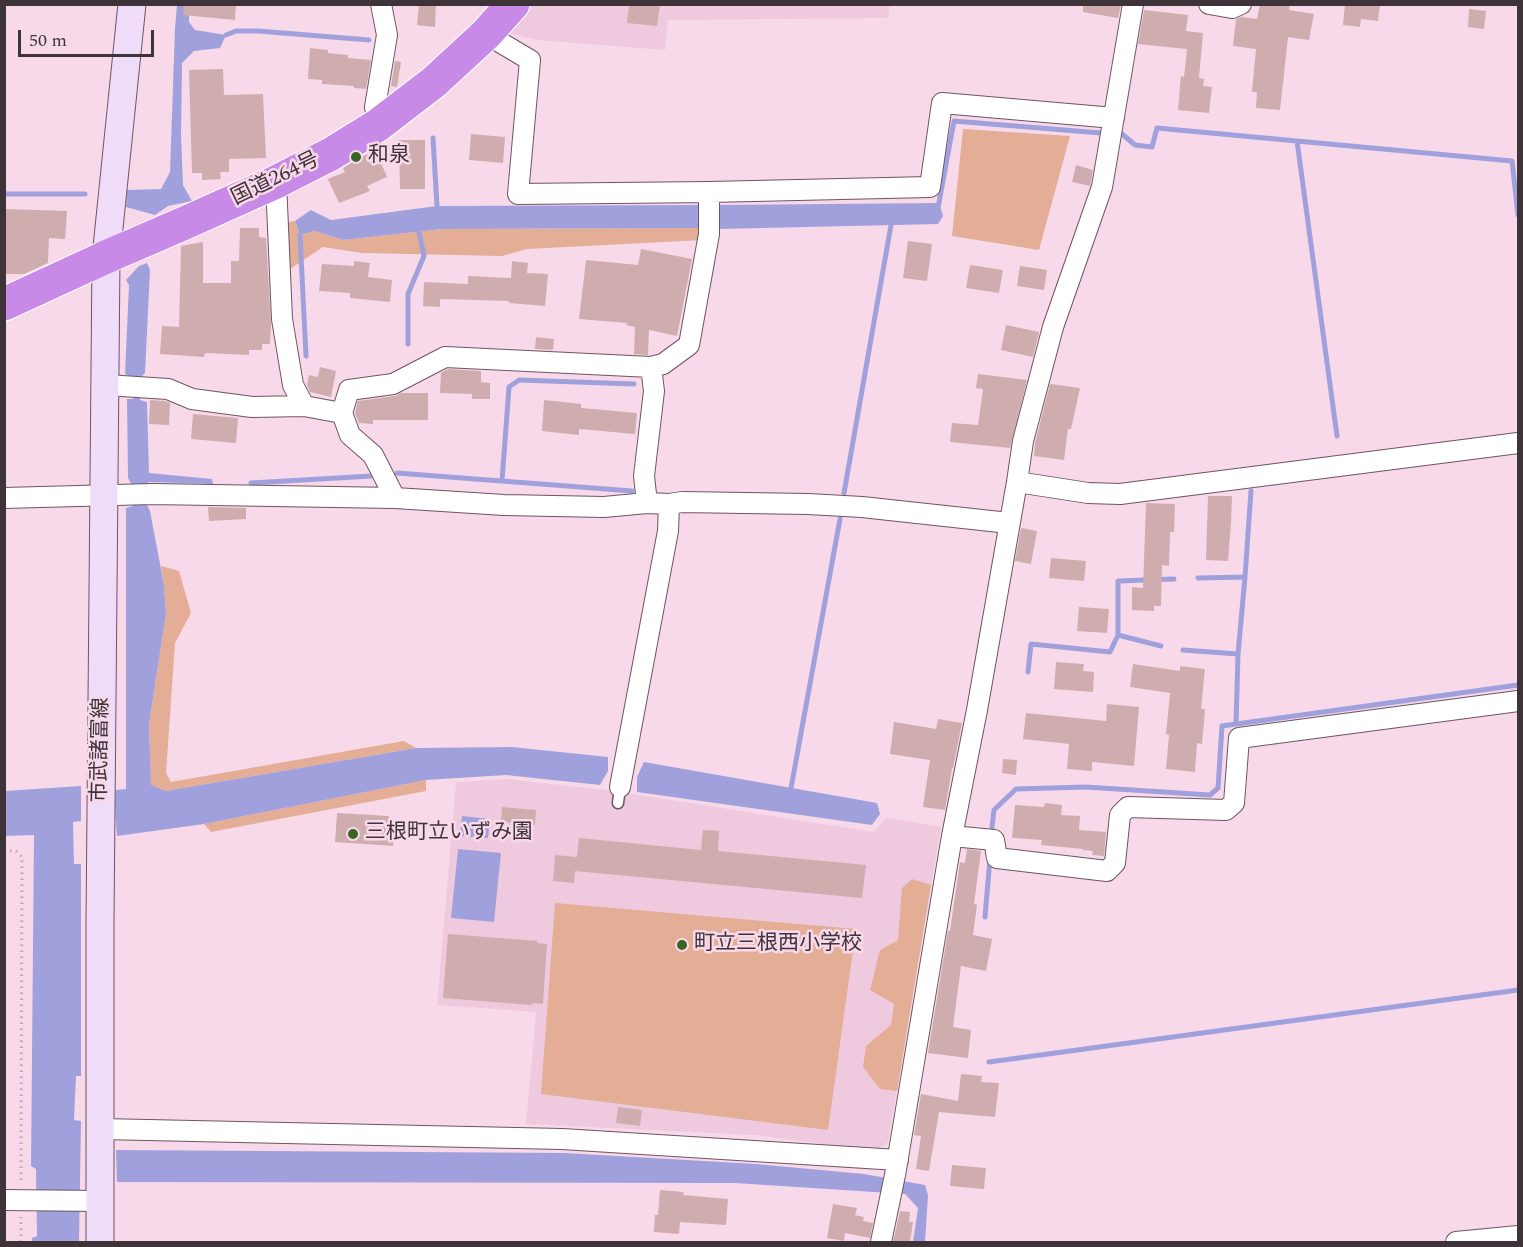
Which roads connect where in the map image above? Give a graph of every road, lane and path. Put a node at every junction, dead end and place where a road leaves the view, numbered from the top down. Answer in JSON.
{"nodes":[{"id":1,"x":132,"y":4,"type":"edge"},
{"id":2,"x":381,"y":4,"type":"edge"},
{"id":3,"x":513,"y":4,"type":"edge"},
{"id":4,"x":1133,"y":4,"type":"edge"},
{"id":5,"x":1209,"y":4,"type":"edge"},
{"id":6,"x":1241,"y":4,"type":"edge"},
{"id":7,"x":486,"y":34,"type":"junction"},
{"id":8,"x":1114,"y":118,"type":"junction"},
{"id":9,"x":378,"y":125,"type":"junction"},
{"id":10,"x":276,"y":182,"type":"junction"},
{"id":11,"x":709,"y":192,"type":"junction"},
{"id":12,"x":106,"y":256,"type":"junction"},
{"id":13,"x":4,"y":304,"type":"edge"},
{"id":14,"x":651,"y":367,"type":"junction"},
{"id":15,"x":126,"y":386,"type":"junction"},
{"id":16,"x":304,"y":406,"type":"junction"},
{"id":17,"x":342,"y":413,"type":"junction"},
{"id":18,"x":1518,"y":443,"type":"edge"},
{"id":19,"x":1017,"y":482,"type":"junction"},
{"id":20,"x":116,"y":495,"type":"junction"},
{"id":21,"x":4,"y":498,"type":"edge"},
{"id":22,"x":394,"y":498,"type":"junction"},
{"id":23,"x":647,"y":503,"type":"junction"},
{"id":24,"x":669,"y":504,"type":"junction"},
{"id":25,"x":1010,"y":523,"type":"junction"},
{"id":26,"x":1518,"y":701,"type":"edge"},
{"id":27,"x":619,"y":795,"type":"dead end"},
{"id":28,"x":952,"y":836,"type":"junction"},
{"id":29,"x":4,"y":851,"type":"edge"},
{"id":30,"x":101,"y":1129,"type":"junction"},
{"id":31,"x":897,"y":1168,"type":"junction"},
{"id":32,"x":18,"y":1200,"type":"edge"},
{"id":33,"x":93,"y":1201,"type":"junction"},
{"id":34,"x":1518,"y":1236,"type":"edge"},
{"id":35,"x":21,"y":1242,"type":"edge"},
{"id":36,"x":100,"y":1242,"type":"edge"},
{"id":37,"x":881,"y":1242,"type":"edge"},
{"id":38,"x":1456,"y":1242,"type":"edge"}],
"edges":[{"from":1,"to":12,"type":"main road","name":"市武諸富線"},
{"from":2,"to":9,"type":"street"},
{"from":3,"to":7,"type":"highway","name":"国道264号"},
{"from":4,"to":8,"type":"street"},
{"from":5,"to":6,"type":"street"},
{"from":7,"to":9,"type":"highway","name":"国道264号"},
{"from":7,"to":11,"type":"street"},
{"from":8,"to":11,"type":"street"},
{"from":8,"to":19,"type":"street"},
{"from":9,"to":10,"type":"highway","name":"国道264号"},
{"from":10,"to":12,"type":"highway","name":"国道264号"},
{"from":10,"to":16,"type":"street"},
{"from":11,"to":14,"type":"street"},
{"from":12,"to":13,"type":"highway","name":"国道264号"},
{"from":12,"to":15,"type":"main road","name":"市武諸富線"},
{"from":14,"to":17,"type":"street"},
{"from":14,"to":23,"type":"street"},
{"from":15,"to":16,"type":"street"},
{"from":15,"to":20,"type":"main road","name":"市武諸富線"},
{"from":16,"to":17,"type":"street"},
{"from":17,"to":22,"type":"street"},
{"from":18,"to":19,"type":"street"},
{"from":19,"to":25,"type":"street"},
{"from":20,"to":21,"type":"street"},
{"from":20,"to":22,"type":"street"},
{"from":20,"to":30,"type":"main road","name":"市武諸富線"},
{"from":22,"to":23,"type":"street"},
{"from":23,"to":24,"type":"street"},
{"from":24,"to":25,"type":"street"},
{"from":24,"to":27,"type":"street"},
{"from":25,"to":28,"type":"street"},
{"from":26,"to":28,"type":"street"},
{"from":28,"to":31,"type":"street"},
{"from":29,"to":32,"type":"path"},
{"from":30,"to":31,"type":"street"},
{"from":30,"to":33,"type":"main road","name":"市武諸富線"},
{"from":31,"to":37,"type":"street"},
{"from":32,"to":33,"type":"street"},
{"from":32,"to":35,"type":"path"},
{"from":33,"to":36,"type":"main road","name":"市武諸富線"},
{"from":34,"to":38,"type":"street"}]}
